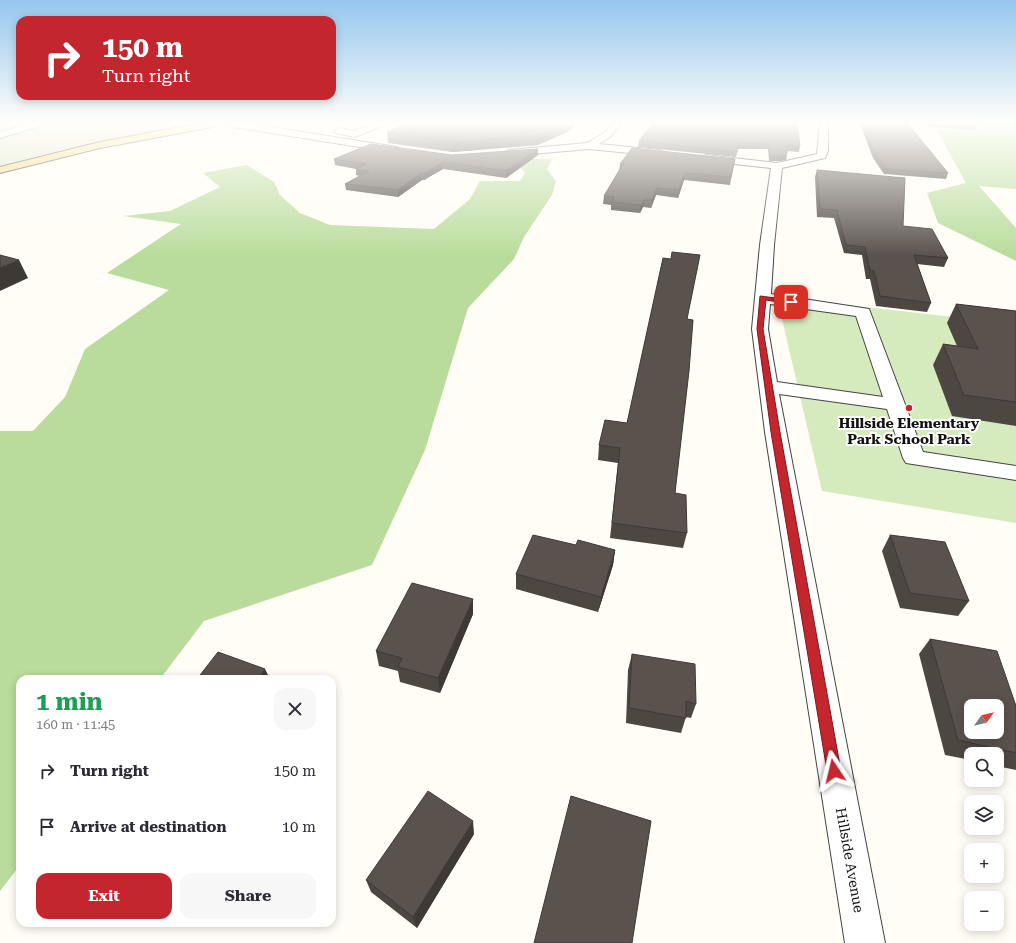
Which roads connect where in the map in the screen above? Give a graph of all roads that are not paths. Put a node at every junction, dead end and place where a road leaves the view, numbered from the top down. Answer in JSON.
{"nodes":[{"id":1,"x":777,"y":168,"type":"edge"},
{"id":2,"x":763,"y":298,"type":"junction"},
{"id":3,"x":769,"y":386,"type":"junction"},
{"id":4,"x":895,"y":404,"type":"junction"},
{"id":5,"x":1016,"y":473,"type":"edge"},
{"id":6,"x":865,"y":943,"type":"edge"}],
"edges":[{"from":1,"to":2,"type":"street","name":"Hillside Avenue"},
{"from":2,"to":3,"type":"street","name":"Hillside Avenue"},
{"from":2,"to":4,"type":"street"},
{"from":3,"to":4,"type":"street"},
{"from":3,"to":6,"type":"street","name":"Hillside Avenue"},
{"from":4,"to":5,"type":"street"}]}
